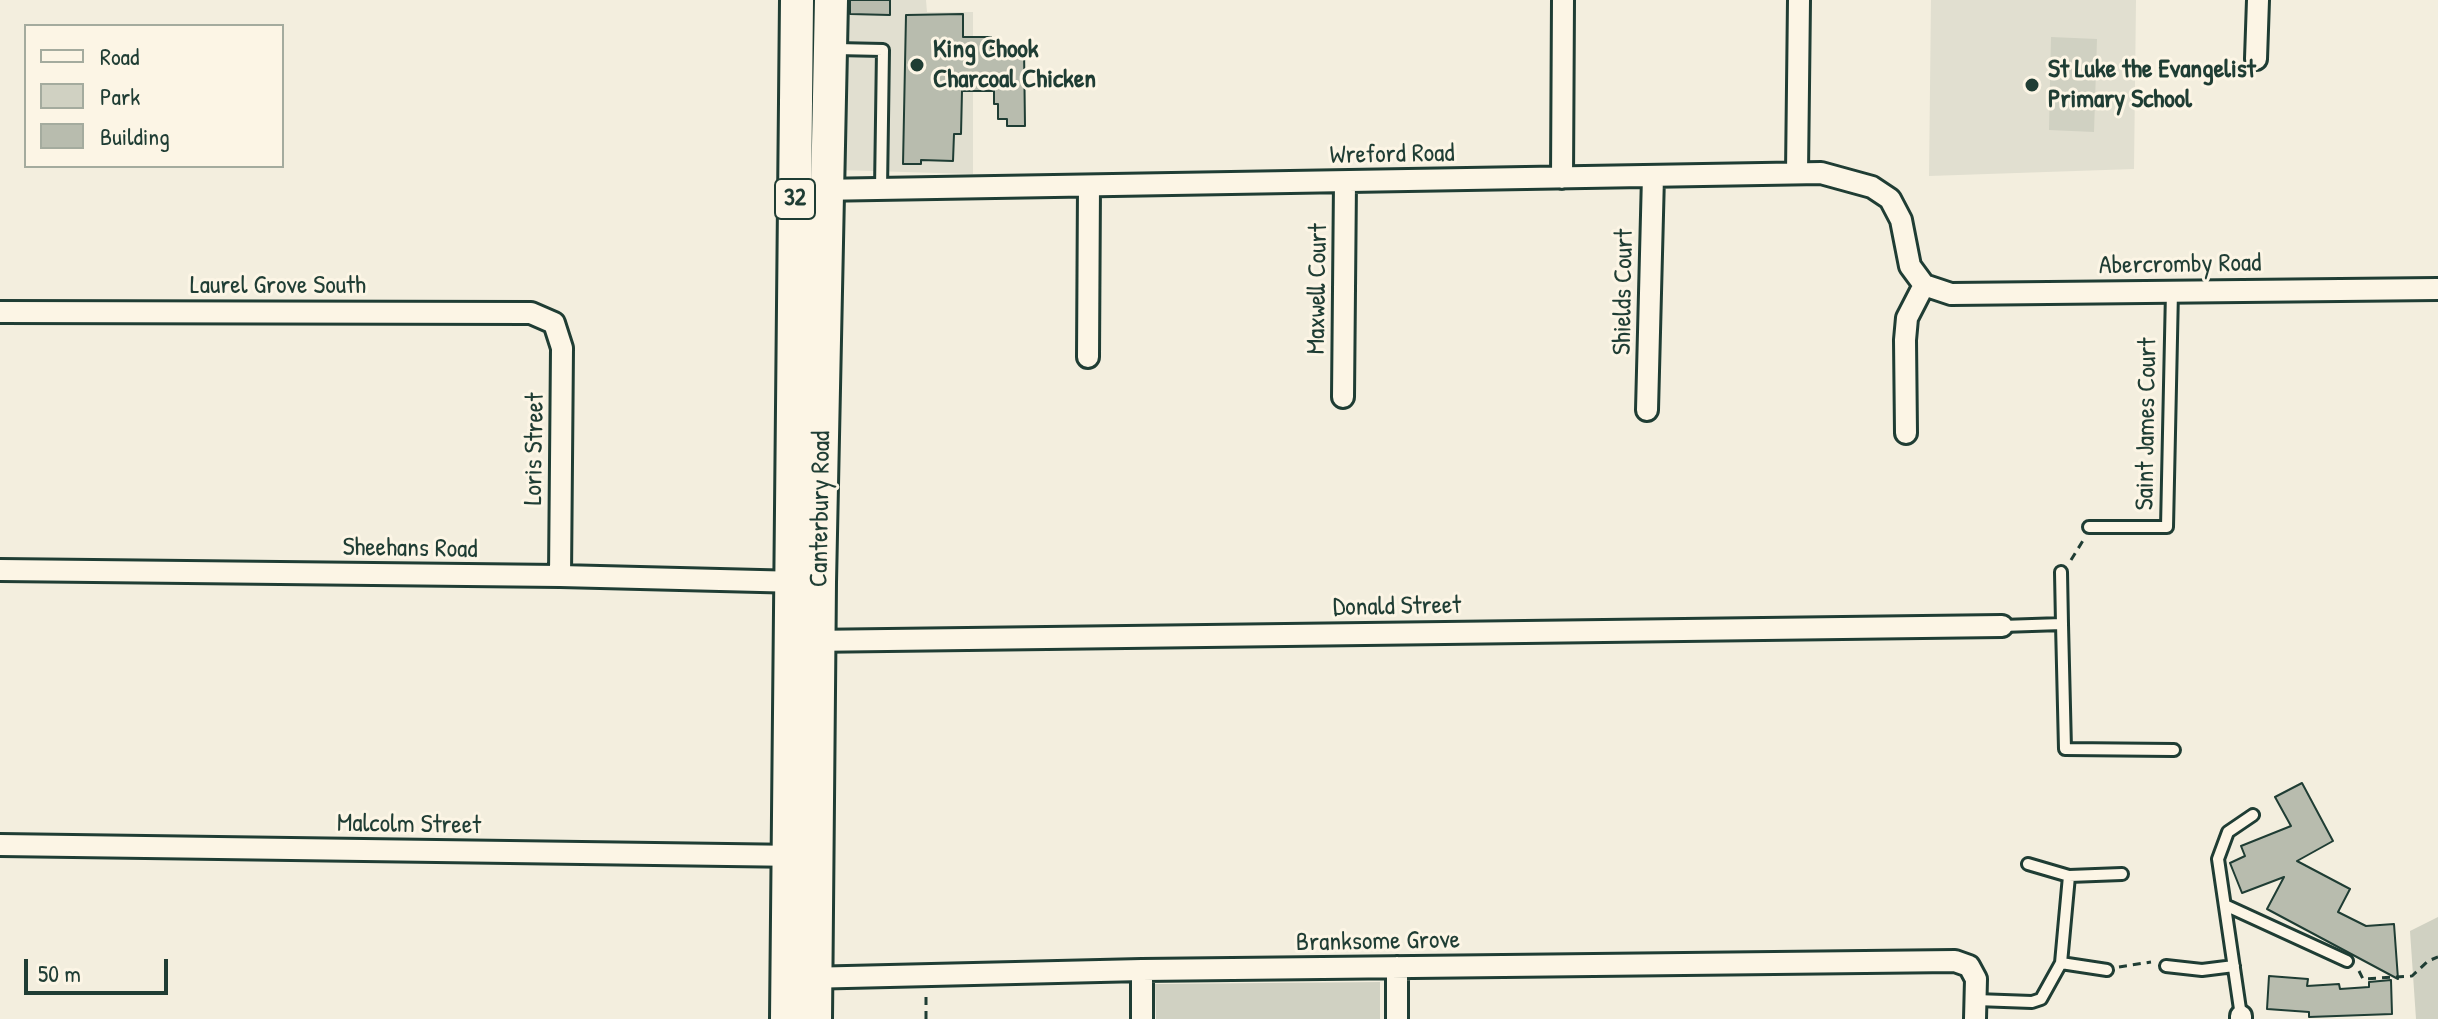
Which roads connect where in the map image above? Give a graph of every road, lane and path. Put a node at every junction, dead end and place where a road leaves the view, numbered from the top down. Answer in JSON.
{"nodes":[{"id":1,"x":797,"y":0,"type":"edge"},
{"id":2,"x":831,"y":0,"type":"edge"},
{"id":3,"x":1563,"y":0,"type":"edge"},
{"id":4,"x":1799,"y":0,"type":"edge"},
{"id":5,"x":2258,"y":0,"type":"edge"},
{"id":6,"x":830,"y":49,"type":"junction"},
{"id":7,"x":2256,"y":59,"type":"dead end"},
{"id":8,"x":1797,"y":173,"type":"junction"},
{"id":9,"x":1653,"y":176,"type":"junction"},
{"id":10,"x":1562,"y":178,"type":"junction"},
{"id":11,"x":1345,"y":182,"type":"junction"},
{"id":12,"x":1089,"y":186,"type":"junction"},
{"id":13,"x":811,"y":189,"type":"junction"},
{"id":14,"x":881,"y":189,"type":"junction"},
{"id":15,"x":1924,"y":285,"type":"junction"},
{"id":16,"x":2438,"y":289,"type":"edge"},
{"id":17,"x":2172,"y":291,"type":"junction"},
{"id":18,"x":0,"y":312,"type":"edge"},
{"id":19,"x":554,"y":323,"type":"joint"},
{"id":20,"x":1088,"y":357,"type":"dead end"},
{"id":21,"x":1343,"y":397,"type":"dead end"},
{"id":22,"x":1647,"y":410,"type":"dead end"},
{"id":23,"x":1906,"y":433,"type":"dead end"},
{"id":24,"x":2089,"y":527,"type":"joint"},
{"id":25,"x":0,"y":570,"type":"edge"},
{"id":26,"x":2061,"y":572,"type":"joint"},
{"id":27,"x":560,"y":576,"type":"junction"},
{"id":28,"x":806,"y":582,"type":"junction"},
{"id":29,"x":2062,"y":624,"type":"junction"},
{"id":30,"x":2002,"y":626,"type":"joint"},
{"id":31,"x":806,"y":641,"type":"junction"},
{"id":32,"x":2174,"y":750,"type":"dead end"},
{"id":33,"x":2253,"y":815,"type":"dead end"},
{"id":34,"x":0,"y":845,"type":"edge"},
{"id":35,"x":803,"y":856,"type":"junction"},
{"id":36,"x":2028,"y":864,"type":"dead end"},
{"id":37,"x":2122,"y":874,"type":"dead end"},
{"id":38,"x":2069,"y":876,"type":"junction"},
{"id":39,"x":2227,"y":906,"type":"junction"},
{"id":40,"x":2438,"y":957,"type":"edge"},
{"id":41,"x":2347,"y":961,"type":"joint"},
{"id":42,"x":2061,"y":963,"type":"junction"},
{"id":43,"x":2166,"y":966,"type":"joint"},
{"id":44,"x":2234,"y":966,"type":"junction"},
{"id":45,"x":1397,"y":967,"type":"junction"},
{"id":46,"x":1142,"y":970,"type":"junction"},
{"id":47,"x":2107,"y":970,"type":"joint"},
{"id":48,"x":926,"y":975,"type":"junction"},
{"id":49,"x":801,"y":978,"type":"junction"},
{"id":50,"x":1976,"y":1010,"type":"edge"},
{"id":51,"x":2241,"y":1017,"type":"edge"},
{"id":52,"x":787,"y":1019,"type":"edge"},
{"id":53,"x":815,"y":1019,"type":"edge"},
{"id":54,"x":926,"y":1019,"type":"edge"},
{"id":55,"x":1142,"y":1019,"type":"edge"},
{"id":56,"x":1397,"y":1019,"type":"edge"}],
"edges":[{"from":1,"to":13,"type":"main road","name":"Canterbury Road","number":"32"},
{"from":2,"to":6,"type":"main road","name":"Canterbury Road","number":"32"},
{"from":3,"to":10,"type":"street"},
{"from":4,"to":8,"type":"street"},
{"from":5,"to":7,"type":"street"},
{"from":6,"to":13,"type":"main road","name":"Canterbury Road","number":"32"},
{"from":6,"to":14,"type":"lane"},
{"from":8,"to":9,"type":"street","name":"Wreford Road"},
{"from":8,"to":15,"type":"street","name":"Wreford Road"},
{"from":9,"to":10,"type":"street","name":"Wreford Road"},
{"from":9,"to":22,"type":"street","name":"Shields Court"},
{"from":10,"to":11,"type":"street","name":"Wreford Road"},
{"from":11,"to":12,"type":"street","name":"Wreford Road"},
{"from":11,"to":21,"type":"street","name":"Maxwell Court"},
{"from":12,"to":14,"type":"street","name":"Wreford Road"},
{"from":12,"to":20,"type":"street"},
{"from":13,"to":14,"type":"street","name":"Wreford Road"},
{"from":13,"to":28,"type":"main road","name":"Canterbury Road","number":"32"},
{"from":15,"to":17,"type":"street","name":"Abercromby Road"},
{"from":15,"to":23,"type":"street"},
{"from":16,"to":17,"type":"street","name":"Abercromby Road"},
{"from":17,"to":24,"type":"lane","name":"Saint James Court"},
{"from":18,"to":19,"type":"street","name":"Laurel Grove South"},
{"from":19,"to":27,"type":"street","name":"Loris Street"},
{"from":24,"to":26,"type":"path"},
{"from":25,"to":27,"type":"street","name":"Sheehans Road"},
{"from":26,"to":29,"type":"lane"},
{"from":27,"to":28,"type":"street","name":"Sheehans Road"},
{"from":28,"to":31,"type":"main road","name":"Canterbury Road","number":"32"},
{"from":29,"to":30,"type":"lane"},
{"from":29,"to":32,"type":"lane"},
{"from":30,"to":31,"type":"street","name":"Donald Street"},
{"from":31,"to":35,"type":"main road","name":"Canterbury Road","number":"32"},
{"from":33,"to":39,"type":"lane"},
{"from":34,"to":35,"type":"street","name":"Malcolm Street"},
{"from":35,"to":49,"type":"main road","name":"Canterbury Road","number":"32"},
{"from":36,"to":38,"type":"lane"},
{"from":37,"to":38,"type":"lane"},
{"from":38,"to":42,"type":"lane"},
{"from":39,"to":41,"type":"lane"},
{"from":39,"to":44,"type":"lane"},
{"from":40,"to":41,"type":"path"},
{"from":42,"to":47,"type":"lane"},
{"from":42,"to":50,"type":"lane"},
{"from":43,"to":44,"type":"lane"},
{"from":43,"to":47,"type":"path"},
{"from":44,"to":51,"type":"lane"},
{"from":45,"to":46,"type":"street","name":"Branksome Grove"},
{"from":45,"to":50,"type":"street","name":"Branksome Grove"},
{"from":45,"to":56,"type":"street"},
{"from":46,"to":48,"type":"street","name":"Branksome Grove"},
{"from":46,"to":55,"type":"street"},
{"from":48,"to":49,"type":"street","name":"Branksome Grove"},
{"from":48,"to":54,"type":"path"},
{"from":49,"to":52,"type":"main road","name":"Canterbury Road","number":"32"},
{"from":49,"to":53,"type":"main road","name":"Canterbury Road","number":"32"}]}
